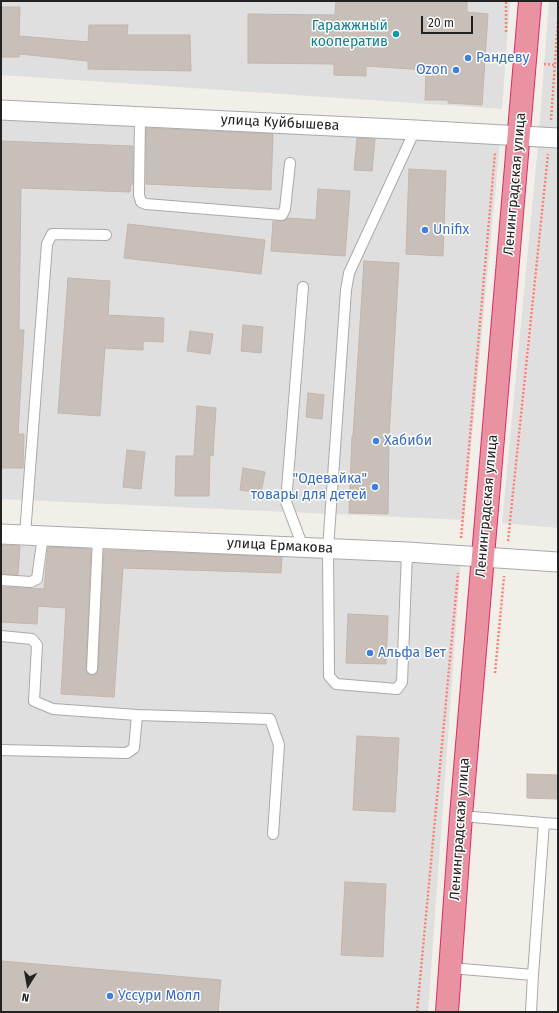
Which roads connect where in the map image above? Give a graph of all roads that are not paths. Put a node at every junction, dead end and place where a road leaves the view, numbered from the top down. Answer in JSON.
{"nodes":[{"id":1,"x":530,"y":1,"type":"edge"},
{"id":2,"x":1,"y":110,"type":"edge"},
{"id":3,"x":140,"y":117,"type":"junction"},
{"id":4,"x":415,"y":130,"type":"junction"},
{"id":5,"x":518,"y":136,"type":"junction"},
{"id":6,"x":554,"y":138,"type":"edge"},
{"id":7,"x":290,"y":163,"type":"dead end"},
{"id":8,"x":106,"y":235,"type":"dead end"},
{"id":9,"x":303,"y":286,"type":"dead end"},
{"id":10,"x":1,"y":534,"type":"edge"},
{"id":11,"x":34,"y":535,"type":"junction"},
{"id":12,"x":98,"y":538,"type":"junction"},
{"id":13,"x":302,"y":547,"type":"junction"},
{"id":14,"x":328,"y":549,"type":"junction"},
{"id":15,"x":407,"y":552,"type":"junction"},
{"id":16,"x":483,"y":557,"type":"junction"},
{"id":17,"x":558,"y":562,"type":"edge"},
{"id":18,"x":1,"y":580,"type":"edge"},
{"id":19,"x":1,"y":636,"type":"edge"},
{"id":20,"x":92,"y":669,"type":"dead end"},
{"id":21,"x":136,"y":714,"type":"junction"},
{"id":22,"x":1,"y":750,"type":"edge"},
{"id":23,"x":461,"y":816,"type":"junction"},
{"id":24,"x":544,"y":823,"type":"junction"},
{"id":25,"x":558,"y":824,"type":"edge"},
{"id":26,"x":273,"y":834,"type":"dead end"},
{"id":27,"x":451,"y":968,"type":"junction"},
{"id":28,"x":534,"y":975,"type":"junction"},
{"id":29,"x":447,"y":1012,"type":"edge"},
{"id":30,"x":531,"y":1012,"type":"edge"}],
"edges":[{"from":1,"to":5,"type":"highway","name":"Ленинградская улица"},
{"from":2,"to":3,"type":"street","name":"улица Куйбышева"},
{"from":3,"to":4,"type":"street","name":"улица Куйбышева"},
{"from":3,"to":7,"type":"lane"},
{"from":4,"to":5,"type":"street","name":"улица Куйбышева"},
{"from":4,"to":14,"type":"lane"},
{"from":5,"to":6,"type":"street","name":"улица Куйбышева"},
{"from":5,"to":16,"type":"highway","name":"Ленинградская улица"},
{"from":8,"to":11,"type":"lane"},
{"from":9,"to":13,"type":"lane"},
{"from":10,"to":11,"type":"street","name":"улица Ермакова"},
{"from":11,"to":12,"type":"street","name":"улица Ермакова"},
{"from":11,"to":18,"type":"lane"},
{"from":12,"to":13,"type":"street","name":"улица Ермакова"},
{"from":12,"to":20,"type":"lane"},
{"from":13,"to":14,"type":"street","name":"улица Ермакова"},
{"from":14,"to":15,"type":"street","name":"улица Ермакова"},
{"from":14,"to":15,"type":"lane"},
{"from":15,"to":16,"type":"street","name":"улица Ермакова"},
{"from":16,"to":17,"type":"street","name":"улица Ермакова"},
{"from":16,"to":23,"type":"highway","name":"Ленинградская улица"},
{"from":19,"to":21,"type":"lane"},
{"from":21,"to":22,"type":"lane"},
{"from":21,"to":26,"type":"lane"},
{"from":23,"to":24,"type":"lane"},
{"from":23,"to":27,"type":"highway","name":"Ленинградская улица"},
{"from":24,"to":25,"type":"lane"},
{"from":24,"to":28,"type":"lane"},
{"from":27,"to":28,"type":"lane"},
{"from":27,"to":29,"type":"highway","name":"Ленинградская улица"},
{"from":28,"to":30,"type":"lane"}]}
